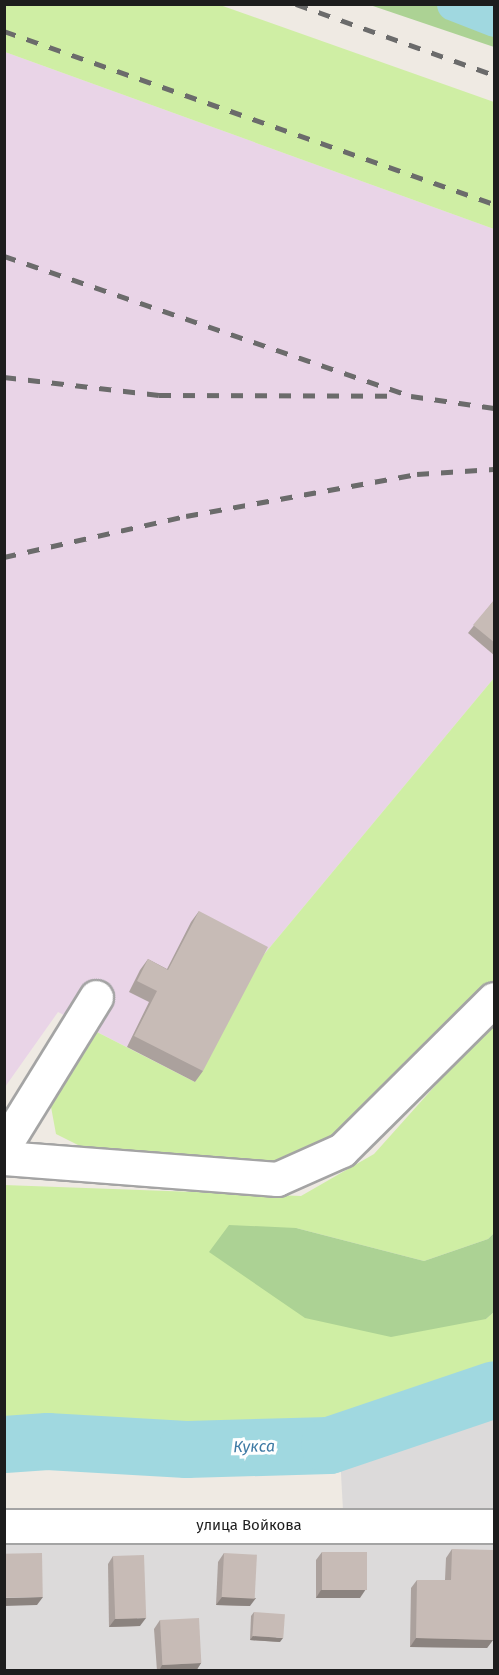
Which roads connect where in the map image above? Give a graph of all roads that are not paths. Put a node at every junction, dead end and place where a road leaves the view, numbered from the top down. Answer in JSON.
{"nodes":[{"id":1,"x":96,"y":997,"type":"dead end"},
{"id":2,"x":495,"y":999,"type":"edge"},
{"id":3,"x":4,"y":1146,"type":"edge"},
{"id":4,"x":4,"y":1158,"type":"edge"},
{"id":5,"x":4,"y":1526,"type":"edge"},
{"id":6,"x":495,"y":1526,"type":"edge"}],
"edges":[{"from":1,"to":3,"type":"street"},
{"from":2,"to":4,"type":"street"},
{"from":5,"to":6,"type":"street","name":"улица Войкова"}]}
